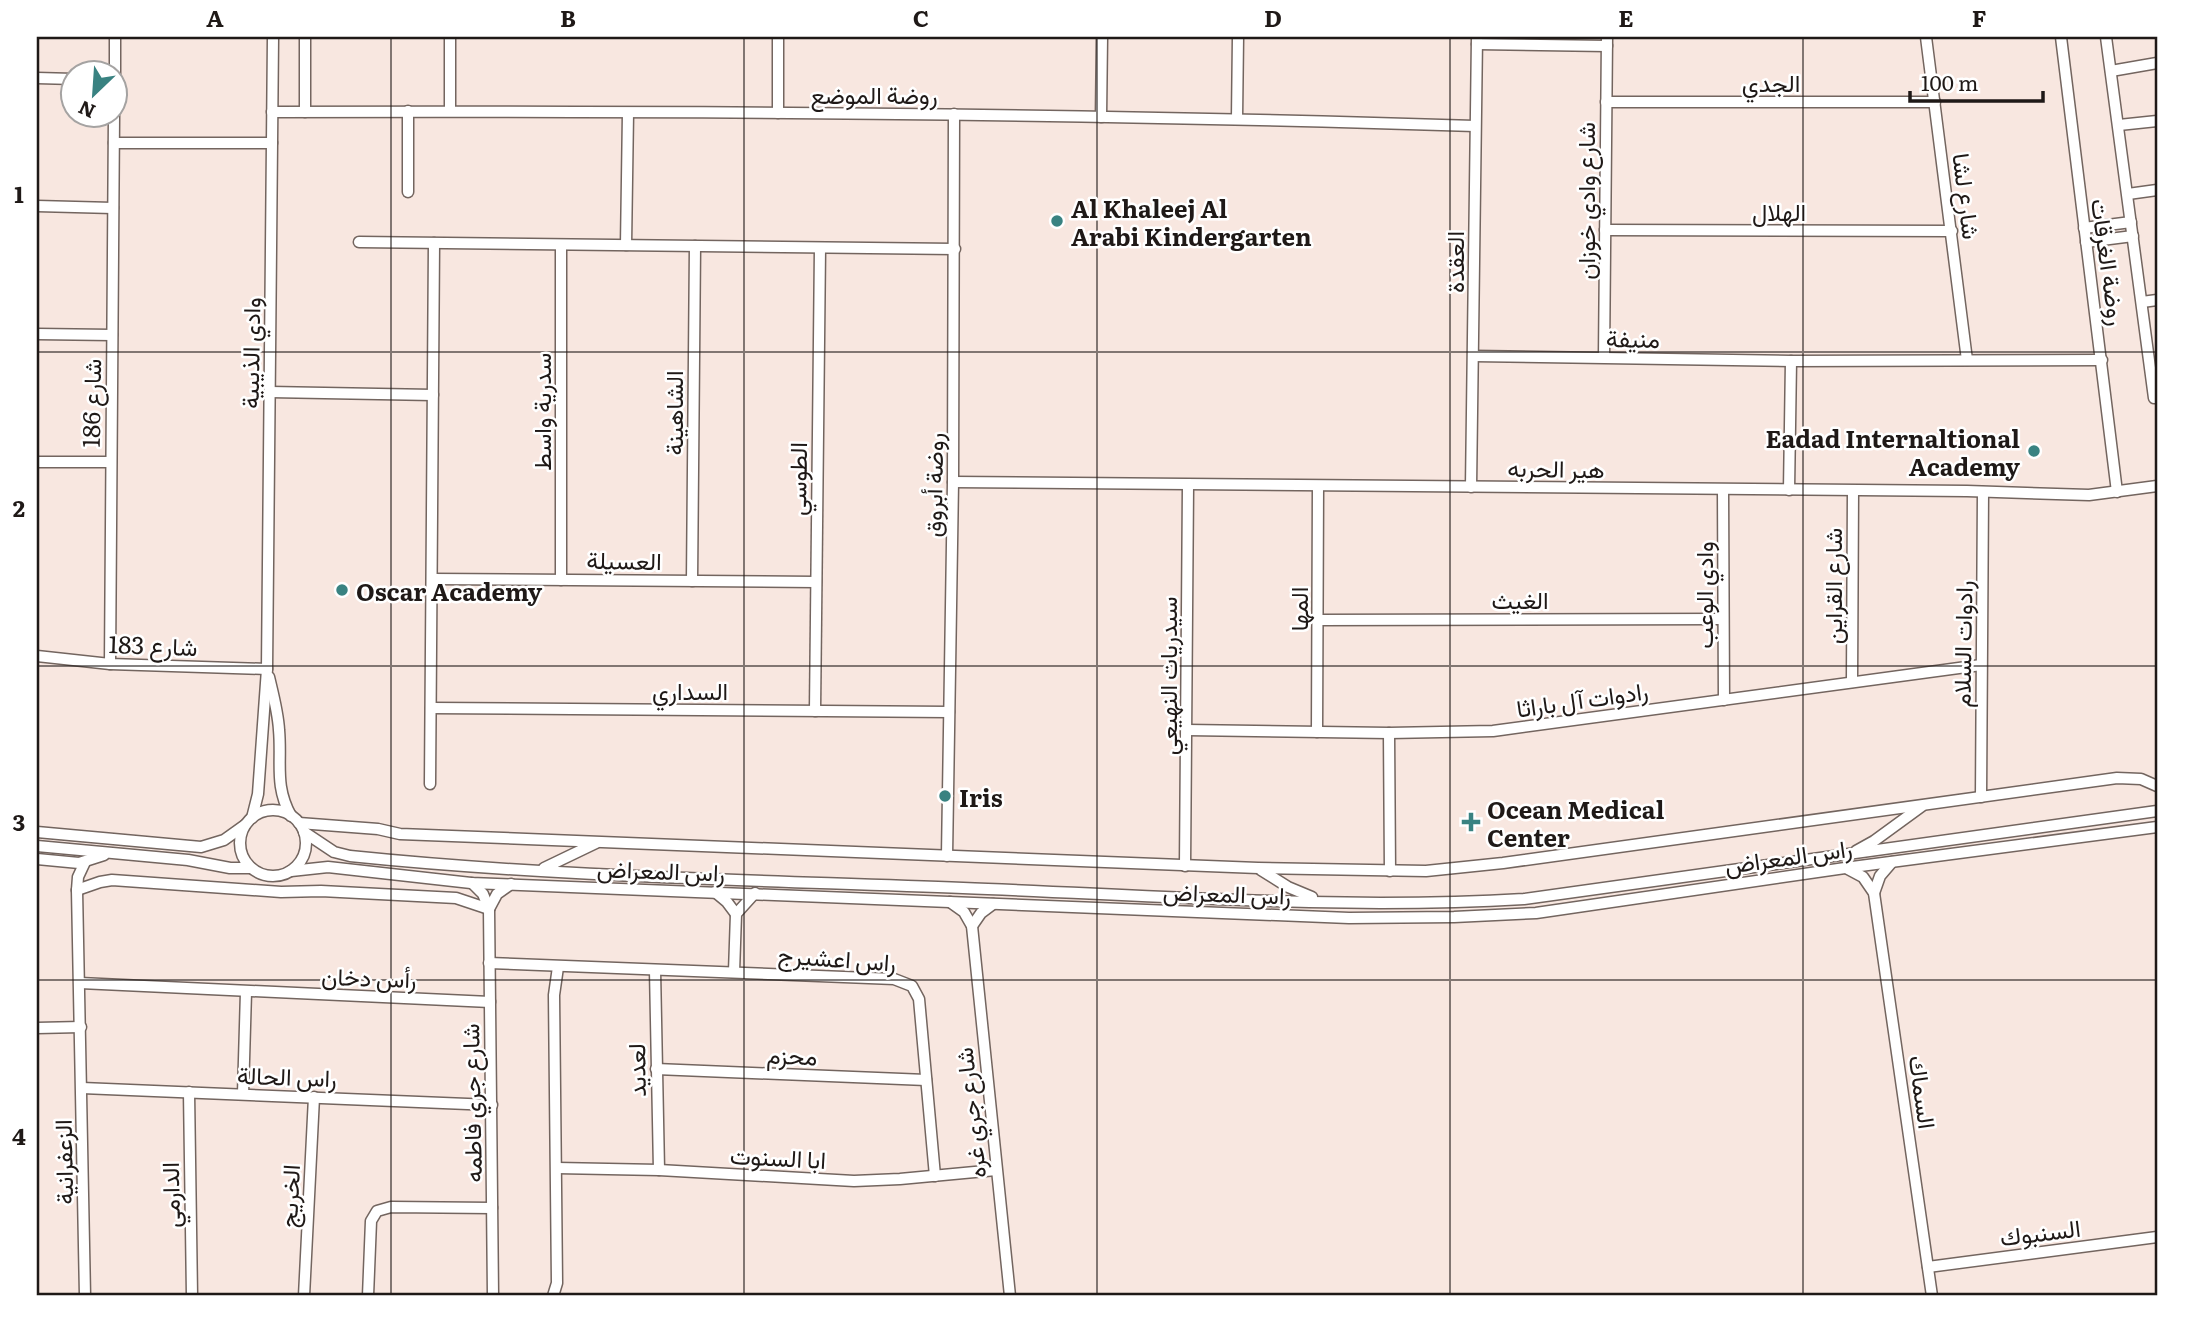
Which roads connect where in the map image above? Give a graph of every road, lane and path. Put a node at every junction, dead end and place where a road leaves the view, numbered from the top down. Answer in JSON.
{"nodes":[{"id":1,"x":116,"y":37,"type":"edge"},
{"id":2,"x":273,"y":37,"type":"edge"},
{"id":3,"x":305,"y":37,"type":"edge"},
{"id":4,"x":450,"y":37,"type":"edge"},
{"id":5,"x":778,"y":37,"type":"edge"},
{"id":6,"x":1102,"y":37,"type":"edge"},
{"id":7,"x":1238,"y":37,"type":"edge"},
{"id":8,"x":1926,"y":37,"type":"edge"},
{"id":9,"x":2061,"y":37,"type":"edge"},
{"id":10,"x":2106,"y":37,"type":"edge"},
{"id":11,"x":1477,"y":40,"type":"edge"},
{"id":12,"x":1607,"y":41,"type":"edge"},
{"id":13,"x":115,"y":60,"type":"edge"},
{"id":14,"x":2157,"y":63,"type":"edge"},
{"id":15,"x":2111,"y":71,"type":"junction"},
{"id":16,"x":37,"y":78,"type":"edge"},
{"id":17,"x":60,"y":79,"type":"edge"},
{"id":18,"x":1606,"y":102,"type":"junction"},
{"id":19,"x":1935,"y":102,"type":"junction"},
{"id":20,"x":408,"y":111,"type":"junction"},
{"id":21,"x":450,"y":111,"type":"junction"},
{"id":22,"x":272,"y":112,"type":"junction"},
{"id":23,"x":305,"y":112,"type":"junction"},
{"id":24,"x":628,"y":113,"type":"junction"},
{"id":25,"x":778,"y":113,"type":"junction"},
{"id":26,"x":954,"y":114,"type":"junction"},
{"id":27,"x":1101,"y":117,"type":"junction"},
{"id":28,"x":1237,"y":118,"type":"junction"},
{"id":29,"x":2157,"y":121,"type":"edge"},
{"id":30,"x":2119,"y":125,"type":"junction"},
{"id":31,"x":1475,"y":126,"type":"junction"},
{"id":32,"x":114,"y":130,"type":"edge"},
{"id":33,"x":114,"y":143,"type":"junction"},
{"id":34,"x":272,"y":143,"type":"junction"},
{"id":35,"x":2157,"y":190,"type":"edge"},
{"id":36,"x":408,"y":192,"type":"dead end"},
{"id":37,"x":2128,"y":194,"type":"junction"},
{"id":38,"x":37,"y":206,"type":"edge"},
{"id":39,"x":113,"y":208,"type":"junction"},
{"id":40,"x":2131,"y":222,"type":"junction"},
{"id":41,"x":2084,"y":228,"type":"junction"},
{"id":42,"x":1605,"y":230,"type":"junction"},
{"id":43,"x":1952,"y":231,"type":"junction"},
{"id":44,"x":2133,"y":236,"type":"junction"},
{"id":45,"x":2086,"y":242,"type":"junction"},
{"id":46,"x":359,"y":243,"type":"dead end"},
{"id":47,"x":434,"y":243,"type":"junction"},
{"id":48,"x":561,"y":245,"type":"junction"},
{"id":49,"x":626,"y":245,"type":"junction"},
{"id":50,"x":695,"y":246,"type":"junction"},
{"id":51,"x":820,"y":248,"type":"junction"},
{"id":52,"x":954,"y":249,"type":"junction"},
{"id":53,"x":2157,"y":300,"type":"edge"},
{"id":54,"x":2142,"y":302,"type":"junction"},
{"id":55,"x":37,"y":334,"type":"edge"},
{"id":56,"x":112,"y":335,"type":"junction"},
{"id":57,"x":1474,"y":356,"type":"junction"},
{"id":58,"x":1604,"y":357,"type":"junction"},
{"id":59,"x":1791,"y":360,"type":"junction"},
{"id":60,"x":1967,"y":360,"type":"junction"},
{"id":61,"x":2102,"y":360,"type":"junction"},
{"id":62,"x":2154,"y":372,"type":"edge"},
{"id":63,"x":270,"y":392,"type":"junction"},
{"id":64,"x":433,"y":395,"type":"junction"},
{"id":65,"x":2154,"y":398,"type":"dead end"},
{"id":66,"x":111,"y":461,"type":"junction"},
{"id":67,"x":37,"y":462,"type":"edge"},
{"id":68,"x":953,"y":482,"type":"junction"},
{"id":69,"x":1188,"y":486,"type":"junction"},
{"id":70,"x":2157,"y":486,"type":"edge"},
{"id":71,"x":1318,"y":487,"type":"junction"},
{"id":72,"x":1472,"y":487,"type":"junction"},
{"id":73,"x":1723,"y":490,"type":"junction"},
{"id":74,"x":1789,"y":490,"type":"junction"},
{"id":75,"x":1853,"y":491,"type":"junction"},
{"id":76,"x":1983,"y":492,"type":"junction"},
{"id":77,"x":2117,"y":492,"type":"junction"},
{"id":78,"x":432,"y":579,"type":"junction"},
{"id":79,"x":561,"y":580,"type":"junction"},
{"id":80,"x":692,"y":581,"type":"junction"},
{"id":81,"x":816,"y":582,"type":"junction"},
{"id":82,"x":1723,"y":619,"type":"junction"},
{"id":83,"x":1318,"y":620,"type":"junction"},
{"id":84,"x":37,"y":656,"type":"edge"},
{"id":85,"x":110,"y":664,"type":"junction"},
{"id":86,"x":1981,"y":665,"type":"junction"},
{"id":87,"x":267,"y":669,"type":"junction"},
{"id":88,"x":1852,"y":682,"type":"junction"},
{"id":89,"x":1724,"y":700,"type":"junction"},
{"id":90,"x":431,"y":708,"type":"junction"},
{"id":91,"x":815,"y":711,"type":"junction"},
{"id":92,"x":949,"y":712,"type":"junction"},
{"id":93,"x":1186,"y":730,"type":"junction"},
{"id":94,"x":1317,"y":732,"type":"junction"},
{"id":95,"x":1389,"y":733,"type":"junction"},
{"id":96,"x":430,"y":784,"type":"dead end"},
{"id":97,"x":2157,"y":786,"type":"edge"},
{"id":98,"x":1980,"y":797,"type":"junction"},
{"id":99,"x":1926,"y":804,"type":"junction"},
{"id":100,"x":2157,"y":811,"type":"edge"},
{"id":101,"x":248,"y":821,"type":"junction"},
{"id":102,"x":298,"y":824,"type":"junction"},
{"id":103,"x":2157,"y":827,"type":"edge"},
{"id":104,"x":37,"y":832,"type":"edge"},
{"id":105,"x":596,"y":842,"type":"junction"},
{"id":106,"x":37,"y":846,"type":"edge"},
{"id":107,"x":107,"y":854,"type":"junction"},
{"id":108,"x":1849,"y":855,"type":"junction"},
{"id":109,"x":947,"y":856,"type":"junction"},
{"id":110,"x":37,"y":859,"type":"edge"},
{"id":111,"x":59,"y":861,"type":"junction"},
{"id":112,"x":85,"y":862,"type":"junction"},
{"id":113,"x":1892,"y":862,"type":"junction"},
{"id":114,"x":1185,"y":866,"type":"junction"},
{"id":115,"x":250,"y":867,"type":"junction"},
{"id":116,"x":1258,"y":868,"type":"junction"},
{"id":117,"x":1845,"y":868,"type":"junction"},
{"id":118,"x":291,"y":871,"type":"junction"},
{"id":119,"x":537,"y":871,"type":"junction"},
{"id":120,"x":1390,"y":872,"type":"junction"},
{"id":121,"x":471,"y":883,"type":"junction"},
{"id":122,"x":510,"y":884,"type":"junction"},
{"id":123,"x":77,"y":886,"type":"junction"},
{"id":124,"x":714,"y":892,"type":"junction"},
{"id":125,"x":755,"y":893,"type":"junction"},
{"id":126,"x":1874,"y":893,"type":"junction"},
{"id":127,"x":1322,"y":901,"type":"junction"},
{"id":128,"x":950,"y":902,"type":"junction"},
{"id":129,"x":993,"y":904,"type":"junction"},
{"id":130,"x":489,"y":909,"type":"junction"},
{"id":131,"x":736,"y":914,"type":"junction"},
{"id":132,"x":972,"y":926,"type":"junction"},
{"id":133,"x":489,"y":963,"type":"junction"},
{"id":134,"x":558,"y":967,"type":"junction"},
{"id":135,"x":655,"y":970,"type":"junction"},
{"id":136,"x":734,"y":972,"type":"junction"},
{"id":137,"x":80,"y":983,"type":"junction"},
{"id":138,"x":246,"y":992,"type":"junction"},
{"id":139,"x":490,"y":1002,"type":"junction"},
{"id":140,"x":81,"y":1027,"type":"junction"},
{"id":141,"x":37,"y":1028,"type":"edge"},
{"id":142,"x":656,"y":1069,"type":"junction"},
{"id":143,"x":926,"y":1080,"type":"junction"},
{"id":144,"x":82,"y":1088,"type":"junction"},
{"id":145,"x":189,"y":1092,"type":"junction"},
{"id":146,"x":243,"y":1094,"type":"junction"},
{"id":147,"x":314,"y":1097,"type":"junction"},
{"id":148,"x":492,"y":1105,"type":"junction"},
{"id":149,"x":557,"y":1168,"type":"junction"},
{"id":150,"x":659,"y":1170,"type":"junction"},
{"id":151,"x":996,"y":1170,"type":"junction"},
{"id":152,"x":935,"y":1176,"type":"junction"},
{"id":153,"x":492,"y":1208,"type":"junction"},
{"id":154,"x":2157,"y":1237,"type":"edge"},
{"id":155,"x":1928,"y":1267,"type":"junction"},
{"id":156,"x":85,"y":1296,"type":"edge"},
{"id":157,"x":192,"y":1296,"type":"edge"},
{"id":158,"x":304,"y":1296,"type":"edge"},
{"id":159,"x":368,"y":1296,"type":"edge"},
{"id":160,"x":493,"y":1296,"type":"edge"},
{"id":161,"x":554,"y":1296,"type":"edge"},
{"id":162,"x":1010,"y":1296,"type":"edge"},
{"id":163,"x":1932,"y":1296,"type":"edge"}],
"edges":[{"from":1,"to":13,"type":"street"},
{"from":2,"to":22,"type":"street","name":"وادي الذيبية"},
{"from":3,"to":23,"type":"street"},
{"from":4,"to":21,"type":"street"},
{"from":5,"to":25,"type":"street"},
{"from":6,"to":27,"type":"street"},
{"from":7,"to":28,"type":"street"},
{"from":8,"to":19,"type":"street","name":"شارع لشا"},
{"from":9,"to":41,"type":"street","name":"روضة الغرقات"},
{"from":10,"to":15,"type":"street"},
{"from":11,"to":12,"type":"street","name":"شارع وادي خوزان"},
{"from":11,"to":31,"type":"street","name":"العقدة"},
{"from":12,"to":18,"type":"street","name":"شارع وادي خوزان"},
{"from":14,"to":15,"type":"street"},
{"from":15,"to":30,"type":"street"},
{"from":16,"to":17,"type":"street"},
{"from":18,"to":19,"type":"street","name":"الجدي"},
{"from":18,"to":42,"type":"street","name":"شارع وادي خوزان"},
{"from":19,"to":43,"type":"street","name":"شارع لشا"},
{"from":20,"to":21,"type":"street","name":"روضة الموضع"},
{"from":20,"to":23,"type":"street","name":"روضة الموضع"},
{"from":20,"to":36,"type":"street"},
{"from":21,"to":24,"type":"street","name":"روضة الموضع"},
{"from":22,"to":23,"type":"street","name":"روضة الموضع"},
{"from":22,"to":34,"type":"street","name":"وادي الذيبية"},
{"from":24,"to":25,"type":"street","name":"روضة الموضع"},
{"from":24,"to":49,"type":"street"},
{"from":25,"to":26,"type":"street","name":"روضة الموضع"},
{"from":26,"to":27,"type":"street","name":"روضة الموضع"},
{"from":26,"to":52,"type":"street","name":"روضة أبروق"},
{"from":27,"to":28,"type":"street","name":"روضة الموضع"},
{"from":28,"to":31,"type":"street","name":"روضة الموضع"},
{"from":29,"to":30,"type":"street"},
{"from":30,"to":37,"type":"street"},
{"from":31,"to":57,"type":"street","name":"العقدة"},
{"from":32,"to":33,"type":"street","name":"شارع 186"},
{"from":33,"to":34,"type":"street"},
{"from":33,"to":39,"type":"street","name":"شارع 186"},
{"from":34,"to":63,"type":"street","name":"وادي الذيبية"},
{"from":35,"to":37,"type":"street"},
{"from":37,"to":40,"type":"street"},
{"from":38,"to":39,"type":"street"},
{"from":39,"to":56,"type":"street","name":"شارع 186"},
{"from":40,"to":41,"type":"street"},
{"from":40,"to":44,"type":"street"},
{"from":41,"to":45,"type":"street","name":"روضة الغرقات"},
{"from":42,"to":43,"type":"street","name":"الهلال"},
{"from":42,"to":58,"type":"street","name":"شارع وادي خوزان"},
{"from":43,"to":60,"type":"street","name":"شارع لشا"},
{"from":44,"to":45,"type":"street"},
{"from":44,"to":54,"type":"street"},
{"from":45,"to":61,"type":"street","name":"روضة الغرقات"},
{"from":46,"to":47,"type":"street"},
{"from":47,"to":48,"type":"street"},
{"from":47,"to":64,"type":"street"},
{"from":48,"to":49,"type":"street"},
{"from":48,"to":79,"type":"street","name":"سدرية واسط"},
{"from":49,"to":50,"type":"street"},
{"from":50,"to":51,"type":"street"},
{"from":50,"to":80,"type":"street","name":"الشاهينة"},
{"from":51,"to":52,"type":"street"},
{"from":51,"to":81,"type":"street","name":"الطوسي"},
{"from":52,"to":68,"type":"street","name":"روضة أبروق"},
{"from":53,"to":54,"type":"street"},
{"from":54,"to":62,"type":"street"},
{"from":55,"to":56,"type":"street"},
{"from":56,"to":66,"type":"street","name":"شارع 186"},
{"from":57,"to":58,"type":"street","name":"منيفة"},
{"from":57,"to":72,"type":"street","name":"العقدة"},
{"from":58,"to":59,"type":"street","name":"منيفة"},
{"from":59,"to":60,"type":"street","name":"منيفة"},
{"from":59,"to":74,"type":"street"},
{"from":60,"to":61,"type":"street","name":"منيفة"},
{"from":61,"to":77,"type":"street","name":"روضة الغرقات"},
{"from":62,"to":65,"type":"street"},
{"from":63,"to":64,"type":"street"},
{"from":63,"to":87,"type":"street","name":"وادي الذيبية"},
{"from":64,"to":78,"type":"street"},
{"from":66,"to":67,"type":"street"},
{"from":66,"to":85,"type":"street","name":"شارع 186"},
{"from":68,"to":69,"type":"street","name":"هير الحربه"},
{"from":68,"to":92,"type":"street","name":"روضة أبروق"},
{"from":69,"to":71,"type":"street","name":"هير الحربه"},
{"from":69,"to":93,"type":"street","name":"سيدريات النهيعي"},
{"from":70,"to":77,"type":"street","name":"هير الحربه"},
{"from":71,"to":72,"type":"street","name":"هير الحربه"},
{"from":71,"to":83,"type":"street","name":"المها"},
{"from":72,"to":73,"type":"street","name":"هير الحربه"},
{"from":73,"to":74,"type":"street","name":"هير الحربه"},
{"from":73,"to":82,"type":"street","name":"وادي الوعب"},
{"from":74,"to":75,"type":"street","name":"هير الحربه"},
{"from":75,"to":76,"type":"street","name":"هير الحربه"},
{"from":75,"to":88,"type":"street","name":"شارع القراين"},
{"from":76,"to":77,"type":"street","name":"هير الحربه"},
{"from":76,"to":86,"type":"street","name":"رادوات السلام"},
{"from":78,"to":79,"type":"street","name":"العسيلة"},
{"from":78,"to":90,"type":"street"},
{"from":79,"to":80,"type":"street","name":"العسيلة"},
{"from":80,"to":81,"type":"street","name":"العسيلة"},
{"from":81,"to":91,"type":"street","name":"الطوسي"},
{"from":82,"to":83,"type":"street","name":"الغيث"},
{"from":82,"to":89,"type":"street","name":"وادي الوعب"},
{"from":83,"to":94,"type":"street","name":"المها"},
{"from":84,"to":85,"type":"street","name":"شارع 183"},
{"from":85,"to":87,"type":"street","name":"شارع 183"},
{"from":86,"to":88,"type":"street","name":"رادوات آل باراثا"},
{"from":86,"to":98,"type":"street","name":"رادوات السلام"},
{"from":87,"to":101,"type":"street","name":"وادي الذيبية"},
{"from":87,"to":102,"type":"street","name":"وادي الذيبية"},
{"from":88,"to":89,"type":"street","name":"رادوات آل باراثا"},
{"from":89,"to":95,"type":"street","name":"رادوات آل باراثا"},
{"from":90,"to":91,"type":"street","name":"السداري"},
{"from":90,"to":96,"type":"street"},
{"from":91,"to":92,"type":"street","name":"السداري"},
{"from":92,"to":109,"type":"street","name":"روضة أبروق"},
{"from":93,"to":94,"type":"street","name":"رادوات آل باراثا"},
{"from":93,"to":114,"type":"street","name":"سيدريات النهيعي"},
{"from":94,"to":95,"type":"street","name":"رادوات آل باراثا"},
{"from":95,"to":120,"type":"street"},
{"from":97,"to":98,"type":"street","name":"راس المعراض"},
{"from":98,"to":99,"type":"street","name":"راس المعراض"},
{"from":99,"to":108,"type":"street"},
{"from":99,"to":120,"type":"street","name":"راس المعراض"},
{"from":100,"to":108,"type":"street","name":"راس المعراض"},
{"from":101,"to":102,"type":"street"},
{"from":101,"to":104,"type":"street"},
{"from":101,"to":115,"type":"street"},
{"from":102,"to":105,"type":"street","name":"راس المعراض"},
{"from":102,"to":118,"type":"street"},
{"from":102,"to":119,"type":"street","name":"راس المعراض"},
{"from":103,"to":113,"type":"street","name":"راس المعراض"},
{"from":105,"to":109,"type":"street","name":"راس المعراض"},
{"from":105,"to":119,"type":"street"},
{"from":106,"to":107,"type":"street"},
{"from":107,"to":112,"type":"street"},
{"from":107,"to":115,"type":"street"},
{"from":108,"to":127,"type":"street","name":"راس المعراض"},
{"from":109,"to":114,"type":"street","name":"راس المعراض"},
{"from":110,"to":111,"type":"street"},
{"from":111,"to":112,"type":"street"},
{"from":111,"to":123,"type":"street"},
{"from":112,"to":123,"type":"street","name":"الزعفرانية"},
{"from":113,"to":117,"type":"street","name":"راس المعراض"},
{"from":113,"to":126,"type":"street"},
{"from":114,"to":116,"type":"street","name":"راس المعراض"},
{"from":115,"to":118,"type":"street"},
{"from":116,"to":120,"type":"street","name":"راس المعراض"},
{"from":116,"to":127,"type":"street"},
{"from":117,"to":126,"type":"street"},
{"from":117,"to":129,"type":"street","name":"راس المعراض"},
{"from":118,"to":121,"type":"street","name":"راس المعراض"},
{"from":119,"to":127,"type":"street","name":"راس المعراض"},
{"from":121,"to":122,"type":"street","name":"راس المعراض"},
{"from":121,"to":130,"type":"street"},
{"from":122,"to":124,"type":"street","name":"راس المعراض"},
{"from":122,"to":130,"type":"street"},
{"from":123,"to":130,"type":"street"},
{"from":123,"to":137,"type":"street","name":"الزعفرانية"},
{"from":124,"to":125,"type":"street","name":"راس المعراض"},
{"from":124,"to":131,"type":"street"},
{"from":125,"to":128,"type":"street","name":"راس المعراض"},
{"from":125,"to":131,"type":"street"},
{"from":126,"to":155,"type":"street","name":"السماك"},
{"from":128,"to":129,"type":"street","name":"راس المعراض"},
{"from":128,"to":132,"type":"street"},
{"from":129,"to":132,"type":"street"},
{"from":130,"to":133,"type":"street","name":"شارع جري فاطمه"},
{"from":131,"to":136,"type":"street"},
{"from":132,"to":151,"type":"street","name":"شارع جري غره"},
{"from":133,"to":134,"type":"street","name":"راس اعشيرج"},
{"from":133,"to":139,"type":"street","name":"شارع جري فاطمه"},
{"from":134,"to":135,"type":"street","name":"راس اعشيرج"},
{"from":134,"to":149,"type":"street"},
{"from":135,"to":136,"type":"street","name":"راس اعشيرج"},
{"from":135,"to":142,"type":"street","name":"لعديد"},
{"from":136,"to":143,"type":"street","name":"راس اعشيرج"},
{"from":137,"to":138,"type":"street","name":"رأس دخان"},
{"from":137,"to":140,"type":"street","name":"الزعفرانية"},
{"from":138,"to":139,"type":"street","name":"رأس دخان"},
{"from":138,"to":146,"type":"street"},
{"from":139,"to":148,"type":"street","name":"شارع جري فاطمه"},
{"from":140,"to":141,"type":"street"},
{"from":140,"to":144,"type":"street","name":"الزعفرانية"},
{"from":142,"to":143,"type":"street","name":"محزم"},
{"from":142,"to":150,"type":"street","name":"لعديد"},
{"from":143,"to":152,"type":"street","name":"راس اعشيرج"},
{"from":144,"to":145,"type":"street","name":"راس الحالة"},
{"from":144,"to":156,"type":"street","name":"الزعفرانية"},
{"from":145,"to":146,"type":"street","name":"راس الحالة"},
{"from":145,"to":157,"type":"street","name":"الدارمي"},
{"from":146,"to":147,"type":"street","name":"راس الحالة"},
{"from":147,"to":148,"type":"street","name":"راس الحالة"},
{"from":147,"to":158,"type":"street","name":"الخريج"},
{"from":148,"to":153,"type":"street","name":"شارع جري فاطمه"},
{"from":149,"to":150,"type":"street","name":"ابا السنوت"},
{"from":149,"to":161,"type":"street"},
{"from":150,"to":152,"type":"street","name":"ابا السنوت"},
{"from":151,"to":152,"type":"street","name":"ابا السنوت"},
{"from":151,"to":162,"type":"street","name":"شارع جري غره"},
{"from":153,"to":159,"type":"street"},
{"from":153,"to":160,"type":"street","name":"شارع جري فاطمه"},
{"from":154,"to":155,"type":"street","name":"السنبوك"},
{"from":155,"to":163,"type":"street","name":"السماك"}]}
